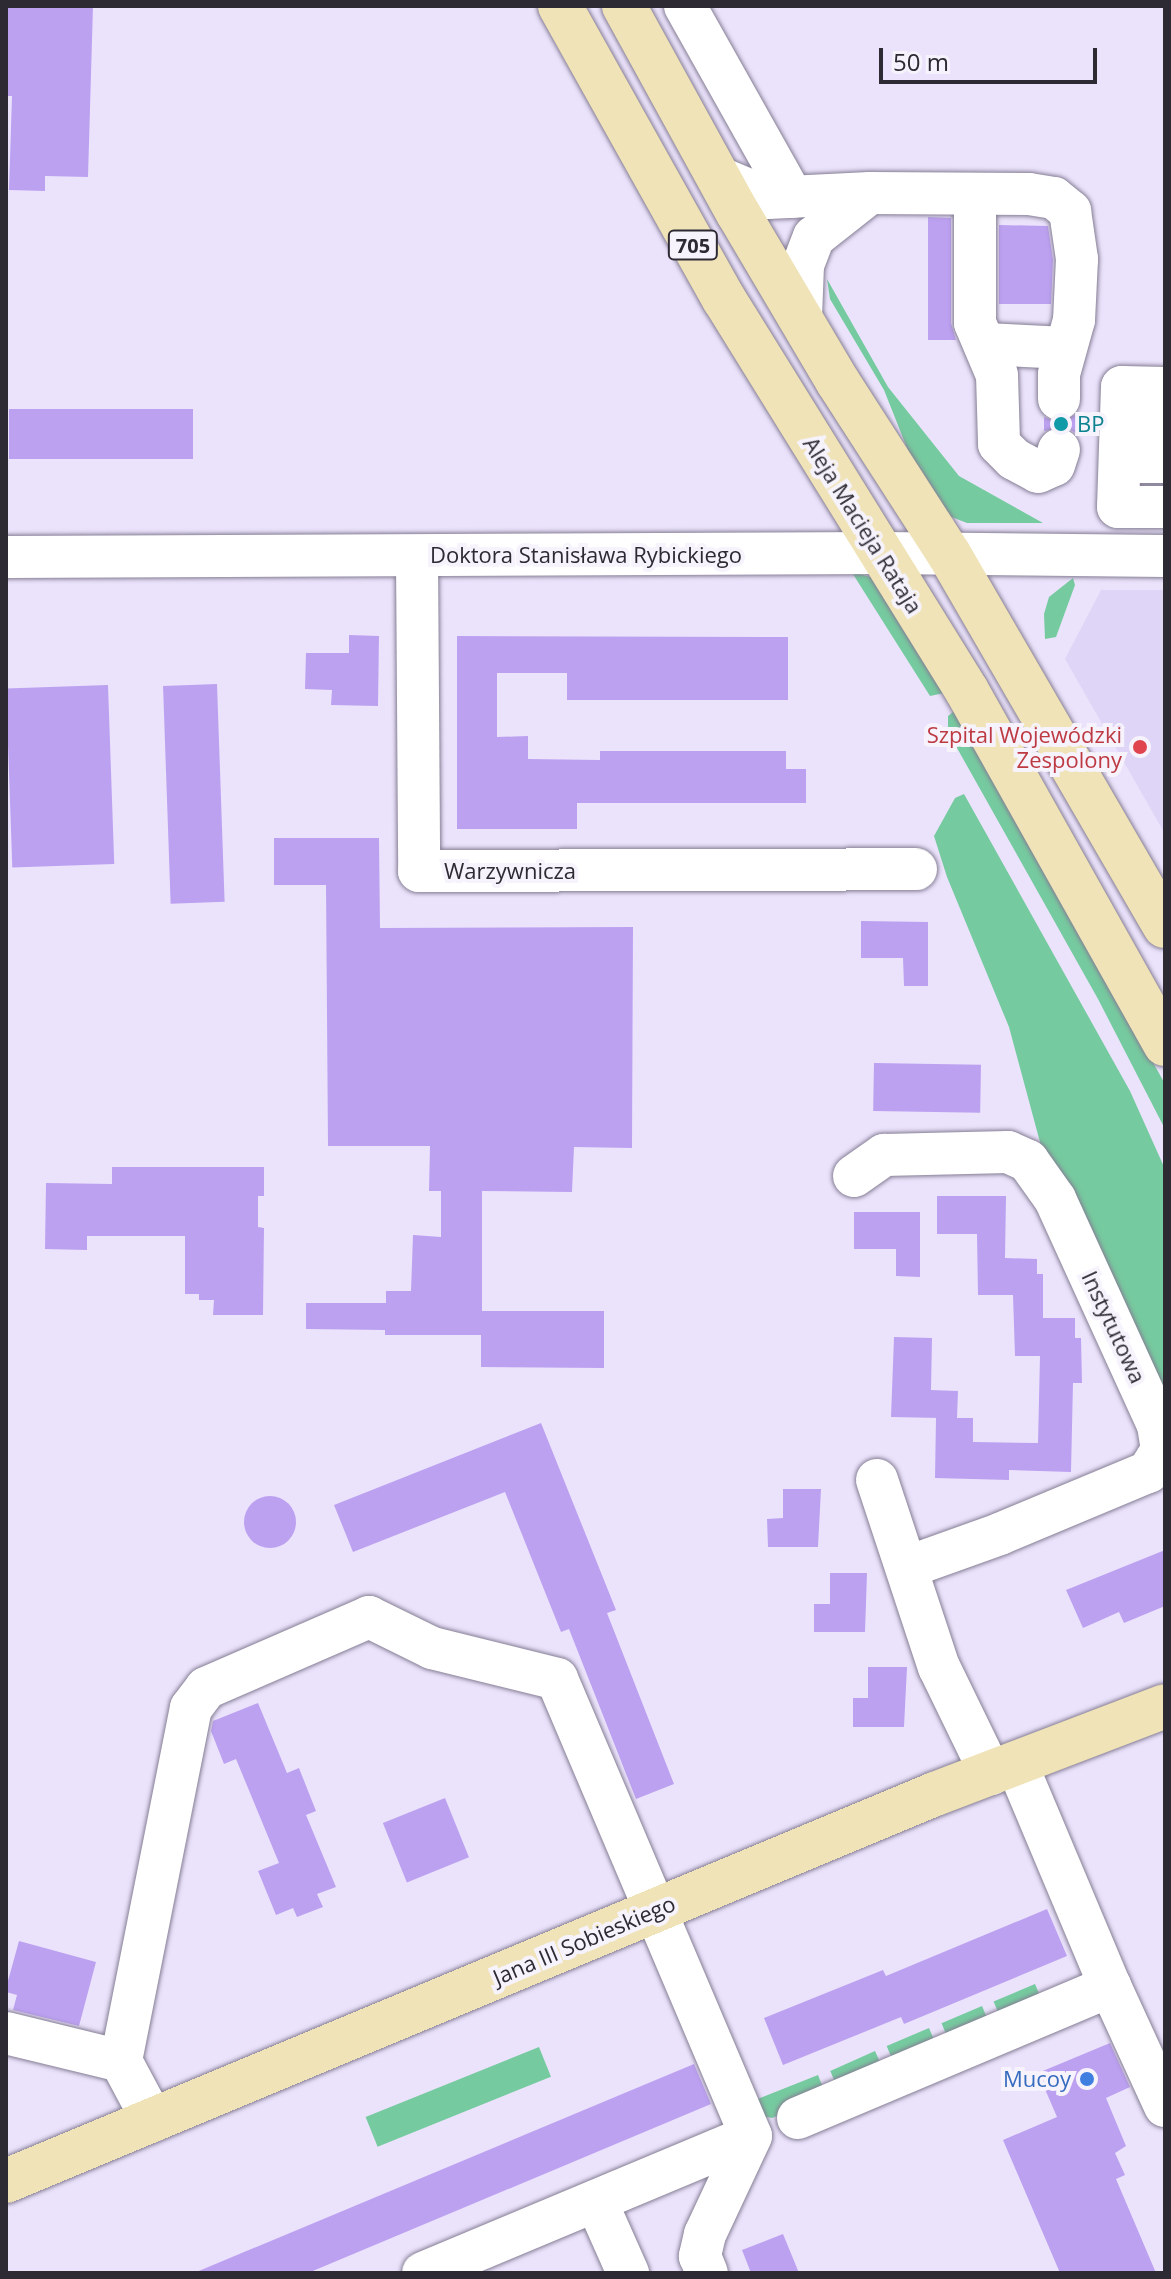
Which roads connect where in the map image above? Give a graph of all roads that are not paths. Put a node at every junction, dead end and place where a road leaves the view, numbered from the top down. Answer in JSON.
{"nodes":[{"id":1,"x":560,"y":6,"type":"edge"},
{"id":2,"x":624,"y":6,"type":"edge"},
{"id":3,"x":685,"y":6,"type":"edge"},
{"id":4,"x":718,"y":177,"type":"junction"},
{"id":5,"x":870,"y":193,"type":"junction"},
{"id":6,"x":975,"y":194,"type":"junction"},
{"id":7,"x":792,"y":197,"type":"junction"},
{"id":8,"x":801,"y":317,"type":"junction"},
{"id":9,"x":986,"y":344,"type":"junction"},
{"id":10,"x":1065,"y":348,"type":"junction"},
{"id":11,"x":1165,"y":388,"type":"edge"},
{"id":12,"x":1059,"y":399,"type":"dead end"},
{"id":13,"x":1165,"y":421,"type":"edge"},
{"id":14,"x":1165,"y":440,"type":"edge"},
{"id":15,"x":1059,"y":450,"type":"dead end"},
{"id":16,"x":1120,"y":451,"type":"junction"},
{"id":17,"x":1165,"y":462,"type":"edge"},
{"id":18,"x":1165,"y":484,"type":"edge"},
{"id":19,"x":1165,"y":507,"type":"edge"},
{"id":20,"x":882,"y":553,"type":"junction"},
{"id":21,"x":949,"y":554,"type":"junction"},
{"id":22,"x":417,"y":556,"type":"junction"},
{"id":23,"x":1165,"y":556,"type":"edge"},
{"id":24,"x":6,"y":557,"type":"edge"},
{"id":25,"x":916,"y":869,"type":"dead end"},
{"id":26,"x":1165,"y":926,"type":"edge"},
{"id":27,"x":1165,"y":1044,"type":"edge"},
{"id":28,"x":854,"y":1176,"type":"dead end"},
{"id":29,"x":877,"y":1480,"type":"dead end"},
{"id":30,"x":908,"y":1567,"type":"junction"},
{"id":31,"x":1165,"y":1706,"type":"edge"},
{"id":32,"x":1004,"y":1769,"type":"junction"},
{"id":33,"x":657,"y":1910,"type":"junction"},
{"id":34,"x":1110,"y":1986,"type":"junction"},
{"id":35,"x":6,"y":2033,"type":"edge"},
{"id":36,"x":121,"y":2061,"type":"junction"},
{"id":37,"x":1165,"y":2106,"type":"edge"},
{"id":38,"x":798,"y":2118,"type":"dead end"},
{"id":39,"x":153,"y":2121,"type":"junction"},
{"id":40,"x":751,"y":2136,"type":"junction"},
{"id":41,"x":6,"y":2181,"type":"edge"},
{"id":42,"x":596,"y":2201,"type":"junction"},
{"id":43,"x":423,"y":2273,"type":"edge"},
{"id":44,"x":628,"y":2273,"type":"edge"},
{"id":45,"x":707,"y":2273,"type":"edge"}],
"edges":[{"from":1,"to":20,"type":"main road","name":"Aleja Macieja Rataja","number":"705"},
{"from":2,"to":4,"type":"main road","number":"705"},
{"from":3,"to":7,"type":"street"},
{"from":4,"to":7,"type":"street"},
{"from":4,"to":8,"type":"main road","number":"705"},
{"from":5,"to":6,"type":"street"},
{"from":5,"to":7,"type":"street"},
{"from":5,"to":8,"type":"street"},
{"from":6,"to":9,"type":"street"},
{"from":6,"to":10,"type":"street"},
{"from":8,"to":21,"type":"main road","number":"705"},
{"from":9,"to":10,"type":"street"},
{"from":9,"to":15,"type":"street"},
{"from":10,"to":12,"type":"street"},
{"from":11,"to":16,"type":"street"},
{"from":13,"to":16,"type":"street"},
{"from":14,"to":16,"type":"street"},
{"from":16,"to":17,"type":"street"},
{"from":16,"to":18,"type":"street"},
{"from":16,"to":19,"type":"street"},
{"from":20,"to":21,"type":"street","name":"Doktora Stanisława Rybickiego"},
{"from":20,"to":22,"type":"street","name":"Doktora Stanisława Rybickiego"},
{"from":20,"to":27,"type":"main road","name":"Aleja Macieja Rataja","number":"705"},
{"from":21,"to":23,"type":"street","name":"Doktora Stanisława Rybickiego"},
{"from":21,"to":26,"type":"main road","number":"705"},
{"from":22,"to":24,"type":"street","name":"Doktora Stanisława Rybickiego"},
{"from":22,"to":25,"type":"street","name":"Warzywnicza"},
{"from":28,"to":30,"type":"street","name":"Instytutowa"},
{"from":29,"to":30,"type":"street"},
{"from":30,"to":32,"type":"street"},
{"from":31,"to":32,"type":"main road","name":"Jana III Sobieskiego"},
{"from":32,"to":33,"type":"main road","name":"Jana III Sobieskiego"},
{"from":32,"to":34,"type":"street"},
{"from":33,"to":36,"type":"street"},
{"from":33,"to":39,"type":"main road","name":"Jana III Sobieskiego"},
{"from":33,"to":40,"type":"street"},
{"from":34,"to":37,"type":"street"},
{"from":34,"to":38,"type":"street"},
{"from":35,"to":36,"type":"street"},
{"from":36,"to":39,"type":"street"},
{"from":39,"to":41,"type":"main road","name":"Jana III Sobieskiego"},
{"from":40,"to":42,"type":"street"},
{"from":40,"to":45,"type":"street"},
{"from":42,"to":43,"type":"street"},
{"from":42,"to":44,"type":"street"}]}
